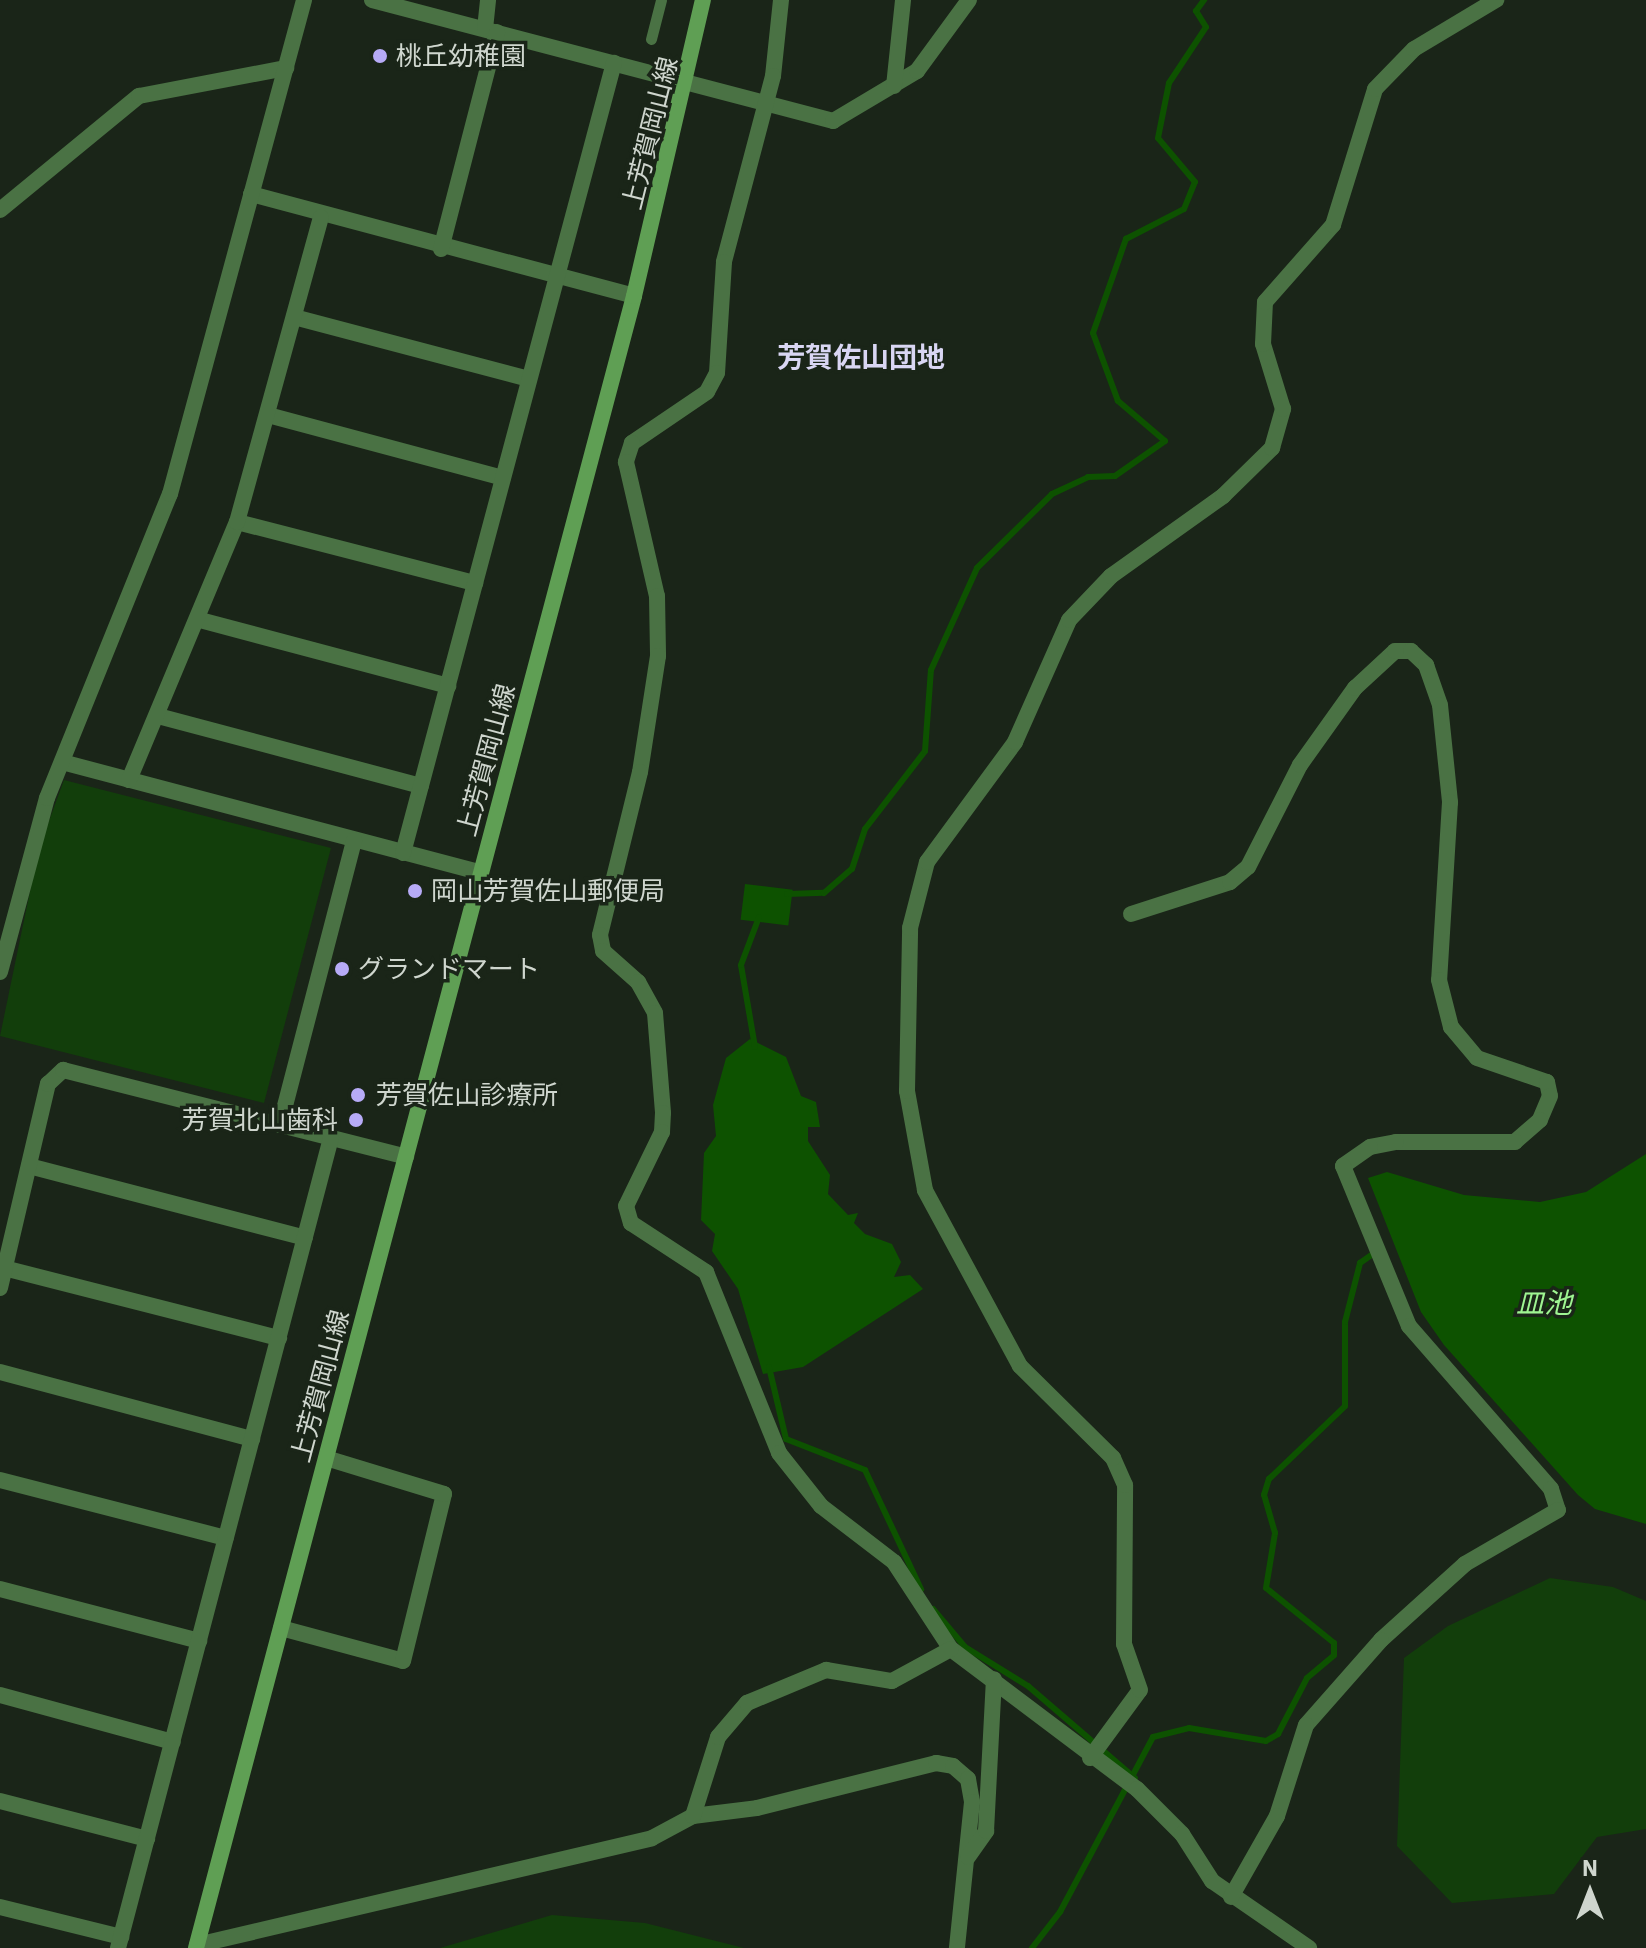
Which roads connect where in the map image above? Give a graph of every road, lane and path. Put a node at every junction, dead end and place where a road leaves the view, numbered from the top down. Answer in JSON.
{"nodes":[{"id":1,"x":304,"y":0,"type":"edge"},
{"id":2,"x":372,"y":0,"type":"edge"},
{"id":3,"x":488,"y":0,"type":"edge"},
{"id":4,"x":661,"y":0,"type":"edge"},
{"id":5,"x":703,"y":0,"type":"edge"},
{"id":6,"x":781,"y":0,"type":"edge"},
{"id":7,"x":903,"y":0,"type":"edge"},
{"id":8,"x":969,"y":0,"type":"edge"},
{"id":9,"x":1496,"y":0,"type":"edge"},
{"id":10,"x":491,"y":31,"type":"junction"},
{"id":11,"x":651,"y":39,"type":"dead end"},
{"id":12,"x":614,"y":63,"type":"junction"},
{"id":13,"x":286,"y":68,"type":"junction"},
{"id":14,"x":689,"y":83,"type":"junction"},
{"id":15,"x":894,"y":86,"type":"junction"},
{"id":16,"x":765,"y":103,"type":"junction"},
{"id":17,"x":251,"y":194,"type":"junction"},
{"id":18,"x":0,"y":210,"type":"edge"},
{"id":19,"x":321,"y":217,"type":"junction"},
{"id":20,"x":441,"y":249,"type":"junction"},
{"id":21,"x":556,"y":278,"type":"junction"},
{"id":22,"x":634,"y":296,"type":"junction"},
{"id":23,"x":294,"y":317,"type":"junction"},
{"id":24,"x":529,"y":379,"type":"junction"},
{"id":25,"x":268,"y":415,"type":"junction"},
{"id":26,"x":503,"y":478,"type":"junction"},
{"id":27,"x":237,"y":522,"type":"junction"},
{"id":28,"x":475,"y":583,"type":"junction"},
{"id":29,"x":200,"y":620,"type":"junction"},
{"id":30,"x":448,"y":686,"type":"junction"},
{"id":31,"x":158,"y":716,"type":"junction"},
{"id":32,"x":62,"y":762,"type":"junction"},
{"id":33,"x":129,"y":780,"type":"junction"},
{"id":34,"x":421,"y":786,"type":"junction"},
{"id":35,"x":354,"y":840,"type":"junction"},
{"id":36,"x":403,"y":853,"type":"junction"},
{"id":37,"x":481,"y":873,"type":"junction"},
{"id":38,"x":1131,"y":914,"type":"dead end"},
{"id":39,"x":1,"y":960,"type":"edge"},
{"id":40,"x":280,"y":1125,"type":"junction"},
{"id":41,"x":331,"y":1138,"type":"junction"},
{"id":42,"x":406,"y":1157,"type":"junction"},
{"id":43,"x":29,"y":1166,"type":"junction"},
{"id":44,"x":305,"y":1238,"type":"junction"},
{"id":45,"x":4,"y":1268,"type":"junction"},
{"id":46,"x":0,"y":1288,"type":"edge"},
{"id":47,"x":279,"y":1338,"type":"junction"},
{"id":48,"x":0,"y":1372,"type":"edge"},
{"id":49,"x":252,"y":1439,"type":"junction"},
{"id":50,"x":326,"y":1458,"type":"junction"},
{"id":51,"x":0,"y":1480,"type":"edge"},
{"id":52,"x":226,"y":1538,"type":"junction"},
{"id":53,"x":0,"y":1589,"type":"edge"},
{"id":54,"x":281,"y":1628,"type":"junction"},
{"id":55,"x":199,"y":1641,"type":"junction"},
{"id":56,"x":951,"y":1649,"type":"junction"},
{"id":57,"x":994,"y":1679,"type":"junction"},
{"id":58,"x":0,"y":1695,"type":"edge"},
{"id":59,"x":173,"y":1742,"type":"junction"},
{"id":60,"x":1095,"y":1751,"type":"junction"},
{"id":61,"x":0,"y":1801,"type":"edge"},
{"id":62,"x":693,"y":1816,"type":"junction"},
{"id":63,"x":147,"y":1839,"type":"junction"},
{"id":64,"x":968,"y":1858,"type":"junction"},
{"id":65,"x":1231,"y":1897,"type":"junction"},
{"id":66,"x":0,"y":1907,"type":"edge"},
{"id":67,"x":1278,"y":1930,"type":"junction"},
{"id":68,"x":120,"y":1943,"type":"edge"},
{"id":69,"x":197,"y":1947,"type":"edge"},
{"id":70,"x":957,"y":1948,"type":"edge"},
{"id":71,"x":1274,"y":1948,"type":"edge"},
{"id":72,"x":1309,"y":1948,"type":"edge"}],
"edges":[{"from":1,"to":13,"type":"street"},
{"from":2,"to":10,"type":"street"},
{"from":3,"to":10,"type":"street"},
{"from":4,"to":11,"type":"lane"},
{"from":5,"to":14,"type":"main road","name":"上芳賀岡山線"},
{"from":6,"to":16,"type":"street"},
{"from":7,"to":15,"type":"street"},
{"from":8,"to":15,"type":"street"},
{"from":9,"to":60,"type":"street"},
{"from":10,"to":12,"type":"street"},
{"from":10,"to":20,"type":"street"},
{"from":12,"to":14,"type":"street"},
{"from":12,"to":21,"type":"street"},
{"from":13,"to":17,"type":"street"},
{"from":13,"to":18,"type":"street"},
{"from":14,"to":16,"type":"street"},
{"from":14,"to":22,"type":"main road","name":"上芳賀岡山線"},
{"from":15,"to":16,"type":"street"},
{"from":16,"to":56,"type":"street"},
{"from":17,"to":19,"type":"street"},
{"from":17,"to":32,"type":"street"},
{"from":19,"to":20,"type":"street"},
{"from":19,"to":23,"type":"street"},
{"from":20,"to":21,"type":"street"},
{"from":21,"to":22,"type":"street"},
{"from":21,"to":24,"type":"street"},
{"from":22,"to":37,"type":"main road","name":"上芳賀岡山線"},
{"from":23,"to":24,"type":"street"},
{"from":23,"to":25,"type":"street"},
{"from":24,"to":26,"type":"street"},
{"from":25,"to":26,"type":"street"},
{"from":25,"to":27,"type":"street"},
{"from":26,"to":28,"type":"street"},
{"from":27,"to":28,"type":"street"},
{"from":27,"to":29,"type":"street"},
{"from":28,"to":30,"type":"street"},
{"from":29,"to":30,"type":"street"},
{"from":29,"to":31,"type":"street"},
{"from":30,"to":34,"type":"street"},
{"from":31,"to":33,"type":"street"},
{"from":31,"to":34,"type":"street"},
{"from":32,"to":33,"type":"street"},
{"from":32,"to":39,"type":"street"},
{"from":33,"to":35,"type":"street"},
{"from":34,"to":36,"type":"street"},
{"from":35,"to":36,"type":"street"},
{"from":35,"to":40,"type":"street"},
{"from":36,"to":37,"type":"street"},
{"from":37,"to":42,"type":"main road","name":"上芳賀岡山線"},
{"from":38,"to":65,"type":"street"},
{"from":40,"to":41,"type":"street"},
{"from":40,"to":43,"type":"street"},
{"from":41,"to":42,"type":"street"},
{"from":41,"to":44,"type":"street"},
{"from":42,"to":50,"type":"main road","name":"上芳賀岡山線"},
{"from":43,"to":44,"type":"street"},
{"from":43,"to":45,"type":"street"},
{"from":44,"to":47,"type":"street"},
{"from":45,"to":46,"type":"street"},
{"from":45,"to":47,"type":"street"},
{"from":47,"to":49,"type":"street"},
{"from":48,"to":49,"type":"street"},
{"from":49,"to":52,"type":"street"},
{"from":50,"to":54,"type":"main road","name":"上芳賀岡山線"},
{"from":50,"to":54,"type":"street"},
{"from":51,"to":52,"type":"street"},
{"from":52,"to":55,"type":"street"},
{"from":53,"to":55,"type":"street"},
{"from":54,"to":69,"type":"main road","name":"上芳賀岡山線"},
{"from":55,"to":59,"type":"street"},
{"from":56,"to":57,"type":"street"},
{"from":56,"to":62,"type":"street"},
{"from":57,"to":60,"type":"street"},
{"from":57,"to":64,"type":"street"},
{"from":58,"to":59,"type":"street"},
{"from":59,"to":63,"type":"street"},
{"from":60,"to":65,"type":"street"},
{"from":61,"to":63,"type":"street"},
{"from":62,"to":64,"type":"street"},
{"from":62,"to":69,"type":"street"},
{"from":63,"to":68,"type":"street"},
{"from":64,"to":70,"type":"street"},
{"from":65,"to":67,"type":"street"},
{"from":66,"to":68,"type":"street"},
{"from":67,"to":71,"type":"street"},
{"from":67,"to":72,"type":"street"}]}
